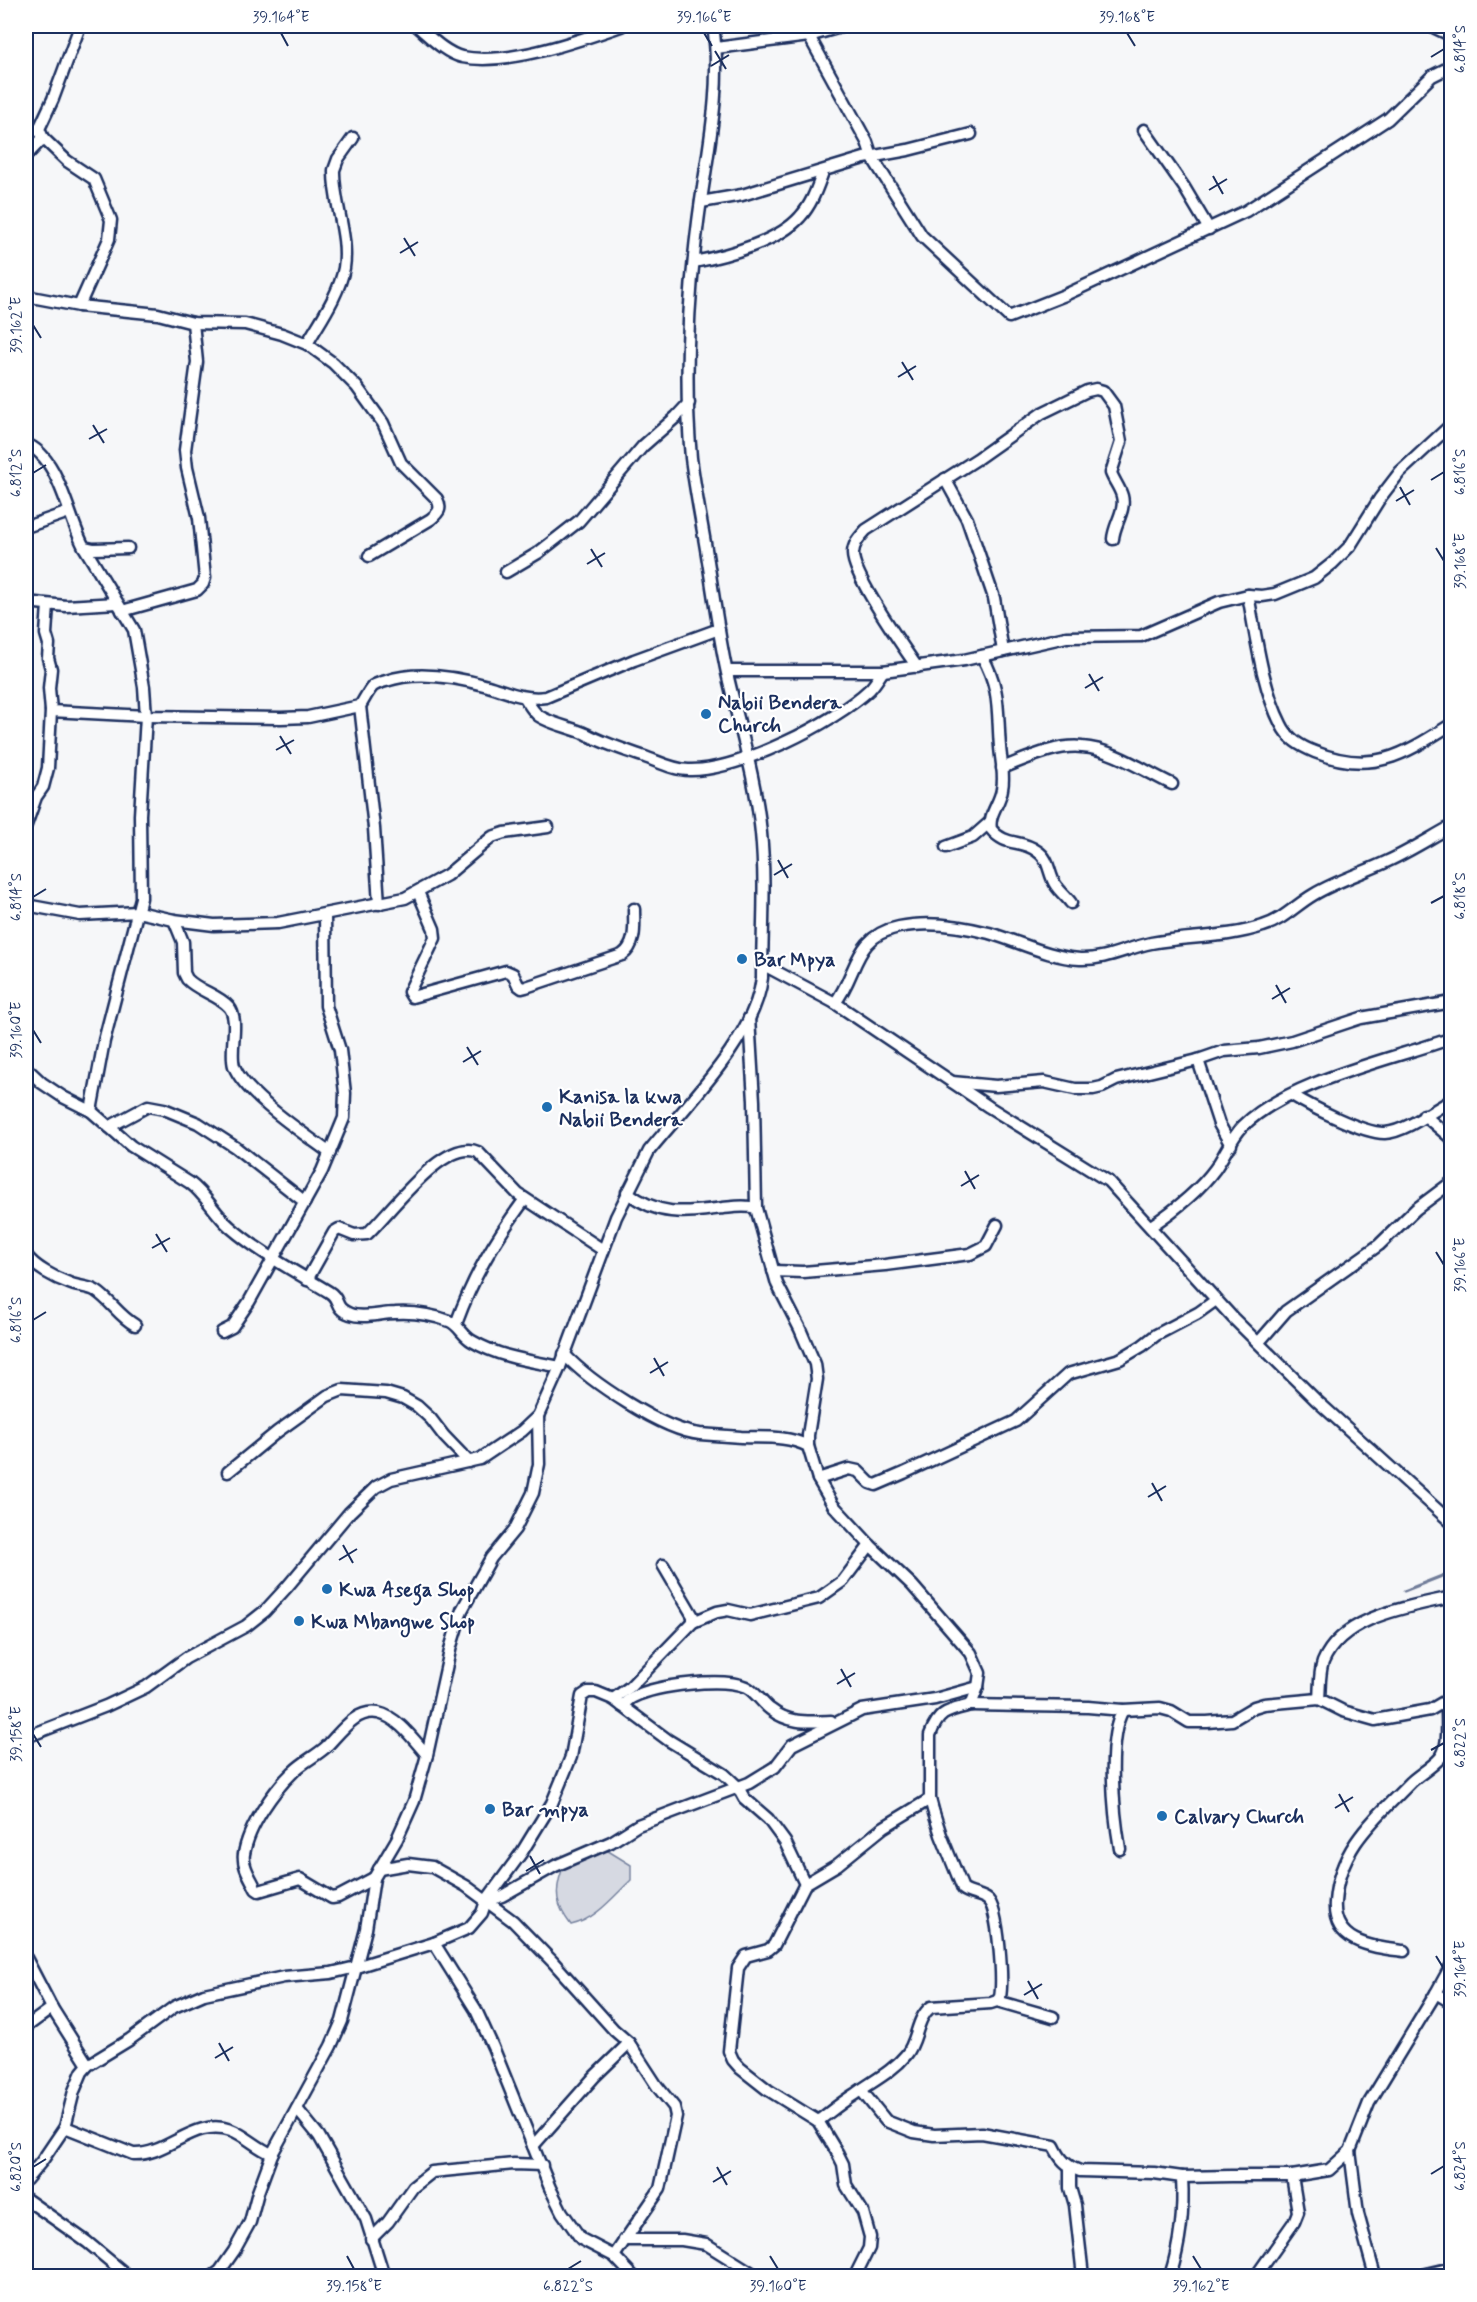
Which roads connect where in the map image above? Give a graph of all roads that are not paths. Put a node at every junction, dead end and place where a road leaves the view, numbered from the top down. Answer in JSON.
{"nodes":[{"id":1,"x":80,"y":26,"type":"edge"},
{"id":2,"x":417,"y":26,"type":"edge"},
{"id":3,"x":621,"y":26,"type":"edge"},
{"id":4,"x":713,"y":26,"type":"edge"},
{"id":5,"x":844,"y":26,"type":"edge"},
{"id":6,"x":1431,"y":26,"type":"edge"},
{"id":7,"x":808,"y":36,"type":"junction"},
{"id":8,"x":1452,"y":36,"type":"edge"},
{"id":9,"x":716,"y":48,"type":"junction"},
{"id":10,"x":1452,"y":66,"type":"edge"},
{"id":11,"x":1144,"y":130,"type":"dead end"},
{"id":12,"x":26,"y":134,"type":"edge"},
{"id":13,"x":41,"y":134,"type":"junction"},
{"id":14,"x":971,"y":134,"type":"dead end"},
{"id":15,"x":352,"y":138,"type":"dead end"},
{"id":16,"x":26,"y":156,"type":"edge"},
{"id":17,"x":872,"y":157,"type":"junction"},
{"id":18,"x":822,"y":172,"type":"junction"},
{"id":19,"x":701,"y":202,"type":"junction"},
{"id":20,"x":1209,"y":229,"type":"junction"},
{"id":21,"x":694,"y":262,"type":"junction"},
{"id":22,"x":26,"y":296,"type":"edge"},
{"id":23,"x":79,"y":306,"type":"junction"},
{"id":24,"x":193,"y":323,"type":"junction"},
{"id":25,"x":307,"y":344,"type":"junction"},
{"id":26,"x":689,"y":403,"type":"junction"},
{"id":27,"x":1452,"y":424,"type":"edge"},
{"id":28,"x":26,"y":444,"type":"edge"},
{"id":29,"x":945,"y":479,"type":"junction"},
{"id":30,"x":69,"y":512,"type":"junction"},
{"id":31,"x":26,"y":527,"type":"edge"},
{"id":32,"x":1113,"y":538,"type":"dead end"},
{"id":33,"x":84,"y":547,"type":"junction"},
{"id":34,"x":128,"y":548,"type":"dead end"},
{"id":35,"x":369,"y":556,"type":"dead end"},
{"id":36,"x":506,"y":572,"type":"dead end"},
{"id":37,"x":1248,"y":595,"type":"junction"},
{"id":38,"x":26,"y":602,"type":"edge"},
{"id":39,"x":48,"y":605,"type":"junction"},
{"id":40,"x":120,"y":607,"type":"junction"},
{"id":41,"x":719,"y":629,"type":"junction"},
{"id":42,"x":1003,"y":651,"type":"junction"},
{"id":43,"x":982,"y":656,"type":"junction"},
{"id":44,"x":917,"y":667,"type":"junction"},
{"id":45,"x":727,"y":671,"type":"junction"},
{"id":46,"x":883,"y":671,"type":"junction"},
{"id":47,"x":525,"y":698,"type":"junction"},
{"id":48,"x":360,"y":706,"type":"junction"},
{"id":49,"x":51,"y":711,"type":"junction"},
{"id":50,"x":146,"y":716,"type":"junction"},
{"id":51,"x":1452,"y":724,"type":"edge"},
{"id":52,"x":748,"y":757,"type":"junction"},
{"id":53,"x":1002,"y":768,"type":"junction"},
{"id":54,"x":1172,"y":784,"type":"dead end"},
{"id":55,"x":990,"y":822,"type":"junction"},
{"id":56,"x":26,"y":825,"type":"edge"},
{"id":57,"x":1452,"y":826,"type":"edge"},
{"id":58,"x":548,"y":827,"type":"dead end"},
{"id":59,"x":946,"y":847,"type":"dead end"},
{"id":60,"x":418,"y":892,"type":"junction"},
{"id":61,"x":1071,"y":903,"type":"dead end"},
{"id":62,"x":379,"y":904,"type":"junction"},
{"id":63,"x":26,"y":905,"type":"edge"},
{"id":64,"x":634,"y":909,"type":"dead end"},
{"id":65,"x":138,"y":912,"type":"junction"},
{"id":66,"x":325,"y":914,"type":"junction"},
{"id":67,"x":174,"y":920,"type":"junction"},
{"id":68,"x":762,"y":964,"type":"junction"},
{"id":69,"x":1452,"y":1002,"type":"edge"},
{"id":70,"x":835,"y":1003,"type":"junction"},
{"id":71,"x":749,"y":1018,"type":"junction"},
{"id":72,"x":1452,"y":1038,"type":"edge"},
{"id":73,"x":1198,"y":1060,"type":"junction"},
{"id":74,"x":26,"y":1068,"type":"edge"},
{"id":75,"x":952,"y":1082,"type":"junction"},
{"id":76,"x":1292,"y":1095,"type":"junction"},
{"id":77,"x":1452,"y":1100,"type":"edge"},
{"id":78,"x":91,"y":1111,"type":"junction"},
{"id":79,"x":1424,"y":1115,"type":"junction"},
{"id":80,"x":109,"y":1127,"type":"junction"},
{"id":81,"x":1452,"y":1139,"type":"edge"},
{"id":82,"x":1231,"y":1145,"type":"junction"},
{"id":83,"x":330,"y":1154,"type":"junction"},
{"id":84,"x":1452,"y":1182,"type":"edge"},
{"id":85,"x":627,"y":1192,"type":"junction"},
{"id":86,"x":525,"y":1199,"type":"junction"},
{"id":87,"x":305,"y":1202,"type":"junction"},
{"id":88,"x":756,"y":1208,"type":"junction"},
{"id":89,"x":997,"y":1225,"type":"dead end"},
{"id":90,"x":1151,"y":1226,"type":"junction"},
{"id":91,"x":603,"y":1250,"type":"junction"},
{"id":92,"x":26,"y":1255,"type":"edge"},
{"id":93,"x":273,"y":1258,"type":"junction"},
{"id":94,"x":773,"y":1271,"type":"junction"},
{"id":95,"x":307,"y":1280,"type":"junction"},
{"id":96,"x":1216,"y":1300,"type":"junction"},
{"id":97,"x":456,"y":1324,"type":"junction"},
{"id":98,"x":135,"y":1325,"type":"dead end"},
{"id":99,"x":222,"y":1332,"type":"dead end"},
{"id":100,"x":1259,"y":1342,"type":"junction"},
{"id":101,"x":564,"y":1354,"type":"junction"},
{"id":102,"x":560,"y":1367,"type":"junction"},
{"id":103,"x":538,"y":1416,"type":"junction"},
{"id":104,"x":808,"y":1446,"type":"junction"},
{"id":105,"x":470,"y":1462,"type":"junction"},
{"id":106,"x":228,"y":1472,"type":"dead end"},
{"id":107,"x":818,"y":1479,"type":"junction"},
{"id":108,"x":1452,"y":1523,"type":"edge"},
{"id":109,"x":870,"y":1545,"type":"junction"},
{"id":110,"x":663,"y":1565,"type":"dead end"},
{"id":111,"x":1452,"y":1597,"type":"edge"},
{"id":112,"x":693,"y":1622,"type":"junction"},
{"id":113,"x":1452,"y":1686,"type":"edge"},
{"id":114,"x":978,"y":1687,"type":"junction"},
{"id":115,"x":1319,"y":1699,"type":"junction"},
{"id":116,"x":618,"y":1702,"type":"junction"},
{"id":117,"x":1449,"y":1703,"type":"edge"},
{"id":118,"x":971,"y":1705,"type":"junction"},
{"id":119,"x":1123,"y":1710,"type":"junction"},
{"id":120,"x":837,"y":1721,"type":"junction"},
{"id":121,"x":26,"y":1737,"type":"edge"},
{"id":122,"x":427,"y":1755,"type":"junction"},
{"id":123,"x":738,"y":1787,"type":"junction"},
{"id":124,"x":930,"y":1799,"type":"junction"},
{"id":125,"x":1120,"y":1849,"type":"dead end"},
{"id":126,"x":376,"y":1873,"type":"junction"},
{"id":127,"x":804,"y":1884,"type":"junction"},
{"id":128,"x":486,"y":1901,"type":"junction"},
{"id":129,"x":434,"y":1943,"type":"junction"},
{"id":130,"x":1404,"y":1951,"type":"dead end"},
{"id":131,"x":26,"y":1958,"type":"edge"},
{"id":132,"x":1452,"y":1964,"type":"edge"},
{"id":133,"x":356,"y":1966,"type":"junction"},
{"id":134,"x":1436,"y":1993,"type":"junction"},
{"id":135,"x":997,"y":2001,"type":"junction"},
{"id":136,"x":1452,"y":2003,"type":"edge"},
{"id":137,"x":52,"y":2008,"type":"junction"},
{"id":138,"x":1053,"y":2017,"type":"dead end"},
{"id":139,"x":26,"y":2027,"type":"edge"},
{"id":140,"x":628,"y":2043,"type":"junction"},
{"id":141,"x":88,"y":2065,"type":"junction"},
{"id":142,"x":861,"y":2090,"type":"junction"},
{"id":143,"x":297,"y":2109,"type":"junction"},
{"id":144,"x":818,"y":2121,"type":"junction"},
{"id":145,"x":64,"y":2127,"type":"junction"},
{"id":146,"x":533,"y":2146,"type":"junction"},
{"id":147,"x":1350,"y":2151,"type":"junction"},
{"id":148,"x":272,"y":2154,"type":"junction"},
{"id":149,"x":542,"y":2165,"type":"junction"},
{"id":150,"x":1070,"y":2167,"type":"junction"},
{"id":151,"x":1292,"y":2176,"type":"junction"},
{"id":152,"x":1182,"y":2177,"type":"junction"},
{"id":153,"x":26,"y":2180,"type":"edge"},
{"id":154,"x":26,"y":2199,"type":"edge"},
{"id":155,"x":371,"y":2239,"type":"junction"},
{"id":156,"x":624,"y":2240,"type":"junction"},
{"id":157,"x":614,"y":2256,"type":"junction"},
{"id":158,"x":1452,"y":2268,"type":"edge"},
{"id":159,"x":128,"y":2277,"type":"edge"},
{"id":160,"x":213,"y":2277,"type":"edge"},
{"id":161,"x":384,"y":2277,"type":"edge"},
{"id":162,"x":633,"y":2277,"type":"edge"},
{"id":163,"x":757,"y":2277,"type":"edge"},
{"id":164,"x":855,"y":2277,"type":"edge"},
{"id":165,"x":1083,"y":2277,"type":"edge"},
{"id":166,"x":1170,"y":2277,"type":"edge"},
{"id":167,"x":1256,"y":2277,"type":"edge"},
{"id":168,"x":1375,"y":2277,"type":"edge"},
{"id":169,"x":1418,"y":2277,"type":"edge"}],
"edges":[{"from":1,"to":13,"type":"street"},
{"from":2,"to":3,"type":"street"},
{"from":4,"to":9,"type":"street"},
{"from":5,"to":7,"type":"street"},
{"from":6,"to":8,"type":"street"},
{"from":7,"to":9,"type":"street"},
{"from":7,"to":17,"type":"street"},
{"from":9,"to":19,"type":"street"},
{"from":10,"to":20,"type":"street"},
{"from":11,"to":20,"type":"street"},
{"from":12,"to":13,"type":"street"},
{"from":13,"to":16,"type":"street"},
{"from":13,"to":23,"type":"street"},
{"from":14,"to":17,"type":"street"},
{"from":15,"to":25,"type":"street"},
{"from":17,"to":18,"type":"street"},
{"from":17,"to":20,"type":"street"},
{"from":18,"to":19,"type":"street"},
{"from":18,"to":21,"type":"street"},
{"from":19,"to":21,"type":"street"},
{"from":21,"to":26,"type":"street"},
{"from":22,"to":23,"type":"street"},
{"from":23,"to":24,"type":"street"},
{"from":24,"to":25,"type":"street"},
{"from":24,"to":40,"type":"street"},
{"from":25,"to":35,"type":"street"},
{"from":26,"to":36,"type":"street"},
{"from":26,"to":41,"type":"street"},
{"from":27,"to":37,"type":"street"},
{"from":28,"to":30,"type":"street"},
{"from":29,"to":32,"type":"street"},
{"from":29,"to":42,"type":"street"},
{"from":29,"to":44,"type":"street"},
{"from":30,"to":31,"type":"street"},
{"from":30,"to":33,"type":"street"},
{"from":33,"to":34,"type":"street"},
{"from":33,"to":40,"type":"street"},
{"from":37,"to":42,"type":"street"},
{"from":37,"to":51,"type":"street"},
{"from":38,"to":39,"type":"street"},
{"from":39,"to":40,"type":"street"},
{"from":39,"to":49,"type":"street"},
{"from":40,"to":50,"type":"street"},
{"from":41,"to":45,"type":"street"},
{"from":41,"to":47,"type":"street"},
{"from":42,"to":43,"type":"street"},
{"from":43,"to":44,"type":"street"},
{"from":43,"to":53,"type":"street"},
{"from":44,"to":46,"type":"street"},
{"from":45,"to":46,"type":"street"},
{"from":45,"to":52,"type":"street"},
{"from":46,"to":52,"type":"street"},
{"from":47,"to":48,"type":"street"},
{"from":47,"to":52,"type":"street"},
{"from":48,"to":50,"type":"street"},
{"from":48,"to":62,"type":"street"},
{"from":49,"to":50,"type":"street"},
{"from":49,"to":56,"type":"street"},
{"from":50,"to":65,"type":"street"},
{"from":52,"to":68,"type":"street"},
{"from":53,"to":54,"type":"street"},
{"from":53,"to":55,"type":"street"},
{"from":55,"to":59,"type":"street"},
{"from":55,"to":61,"type":"street"},
{"from":57,"to":70,"type":"street"},
{"from":58,"to":60,"type":"street"},
{"from":60,"to":62,"type":"street"},
{"from":60,"to":64,"type":"street"},
{"from":62,"to":66,"type":"street"},
{"from":63,"to":65,"type":"street"},
{"from":65,"to":67,"type":"street"},
{"from":65,"to":78,"type":"street"},
{"from":66,"to":67,"type":"street"},
{"from":66,"to":83,"type":"street"},
{"from":67,"to":83,"type":"street"},
{"from":68,"to":70,"type":"street"},
{"from":68,"to":71,"type":"street"},
{"from":69,"to":73,"type":"street"},
{"from":70,"to":75,"type":"street"},
{"from":71,"to":85,"type":"street"},
{"from":71,"to":88,"type":"street"},
{"from":72,"to":76,"type":"street"},
{"from":73,"to":75,"type":"street"},
{"from":73,"to":82,"type":"street"},
{"from":74,"to":78,"type":"street"},
{"from":75,"to":90,"type":"street"},
{"from":76,"to":79,"type":"street"},
{"from":76,"to":82,"type":"street"},
{"from":77,"to":79,"type":"street"},
{"from":78,"to":80,"type":"street"},
{"from":79,"to":81,"type":"street"},
{"from":80,"to":87,"type":"street"},
{"from":80,"to":93,"type":"street"},
{"from":82,"to":90,"type":"street"},
{"from":83,"to":87,"type":"street"},
{"from":84,"to":100,"type":"street"},
{"from":85,"to":88,"type":"street"},
{"from":85,"to":91,"type":"street"},
{"from":86,"to":91,"type":"street"},
{"from":86,"to":95,"type":"street"},
{"from":86,"to":97,"type":"street"},
{"from":87,"to":93,"type":"street"},
{"from":88,"to":94,"type":"street"},
{"from":89,"to":94,"type":"street"},
{"from":90,"to":96,"type":"street"},
{"from":91,"to":101,"type":"street"},
{"from":92,"to":98,"type":"street"},
{"from":93,"to":95,"type":"street"},
{"from":93,"to":99,"type":"street"},
{"from":94,"to":104,"type":"street"},
{"from":95,"to":97,"type":"street"},
{"from":96,"to":100,"type":"street"},
{"from":96,"to":107,"type":"street"},
{"from":97,"to":102,"type":"street"},
{"from":100,"to":108,"type":"street"},
{"from":101,"to":102,"type":"street"},
{"from":101,"to":104,"type":"street"},
{"from":102,"to":103,"type":"street"},
{"from":103,"to":105,"type":"street"},
{"from":103,"to":122,"type":"street"},
{"from":104,"to":107,"type":"street"},
{"from":105,"to":106,"type":"street"},
{"from":105,"to":121,"type":"street"},
{"from":107,"to":109,"type":"street"},
{"from":109,"to":112,"type":"street"},
{"from":109,"to":114,"type":"street"},
{"from":110,"to":112,"type":"street"},
{"from":111,"to":115,"type":"street"},
{"from":112,"to":116,"type":"street"},
{"from":113,"to":117,"type":"street"},
{"from":114,"to":118,"type":"street"},
{"from":114,"to":120,"type":"street"},
{"from":115,"to":117,"type":"street"},
{"from":115,"to":119,"type":"street"},
{"from":116,"to":120,"type":"street"},
{"from":116,"to":123,"type":"street"},
{"from":116,"to":128,"type":"street"},
{"from":117,"to":130,"type":"street"},
{"from":118,"to":119,"type":"street"},
{"from":118,"to":124,"type":"street"},
{"from":119,"to":125,"type":"street"},
{"from":120,"to":123,"type":"street"},
{"from":122,"to":126,"type":"street"},
{"from":122,"to":126,"type":"street"},
{"from":123,"to":127,"type":"street"},
{"from":123,"to":128,"type":"street"},
{"from":124,"to":127,"type":"street"},
{"from":124,"to":135,"type":"street"},
{"from":126,"to":128,"type":"street"},
{"from":126,"to":133,"type":"street"},
{"from":127,"to":144,"type":"street"},
{"from":128,"to":129,"type":"street"},
{"from":128,"to":140,"type":"street"},
{"from":129,"to":133,"type":"street"},
{"from":129,"to":146,"type":"street"},
{"from":131,"to":137,"type":"street"},
{"from":132,"to":134,"type":"street"},
{"from":133,"to":141,"type":"street"},
{"from":133,"to":143,"type":"street"},
{"from":134,"to":136,"type":"street"},
{"from":134,"to":147,"type":"street"},
{"from":135,"to":138,"type":"street"},
{"from":135,"to":142,"type":"street"},
{"from":137,"to":139,"type":"street"},
{"from":137,"to":141,"type":"street"},
{"from":140,"to":146,"type":"street"},
{"from":140,"to":156,"type":"street"},
{"from":141,"to":145,"type":"street"},
{"from":142,"to":144,"type":"street"},
{"from":142,"to":150,"type":"street"},
{"from":143,"to":148,"type":"street"},
{"from":143,"to":155,"type":"street"},
{"from":144,"to":164,"type":"street"},
{"from":145,"to":148,"type":"street"},
{"from":145,"to":153,"type":"street"},
{"from":146,"to":149,"type":"street"},
{"from":147,"to":151,"type":"street"},
{"from":147,"to":168,"type":"street"},
{"from":148,"to":160,"type":"street"},
{"from":149,"to":155,"type":"street"},
{"from":149,"to":157,"type":"street"},
{"from":150,"to":152,"type":"street"},
{"from":150,"to":165,"type":"street"},
{"from":151,"to":152,"type":"street"},
{"from":151,"to":167,"type":"street"},
{"from":152,"to":166,"type":"street"},
{"from":154,"to":159,"type":"street"},
{"from":155,"to":161,"type":"street"},
{"from":156,"to":157,"type":"street"},
{"from":156,"to":163,"type":"street"},
{"from":157,"to":162,"type":"street"},
{"from":158,"to":169,"type":"street"}]}
